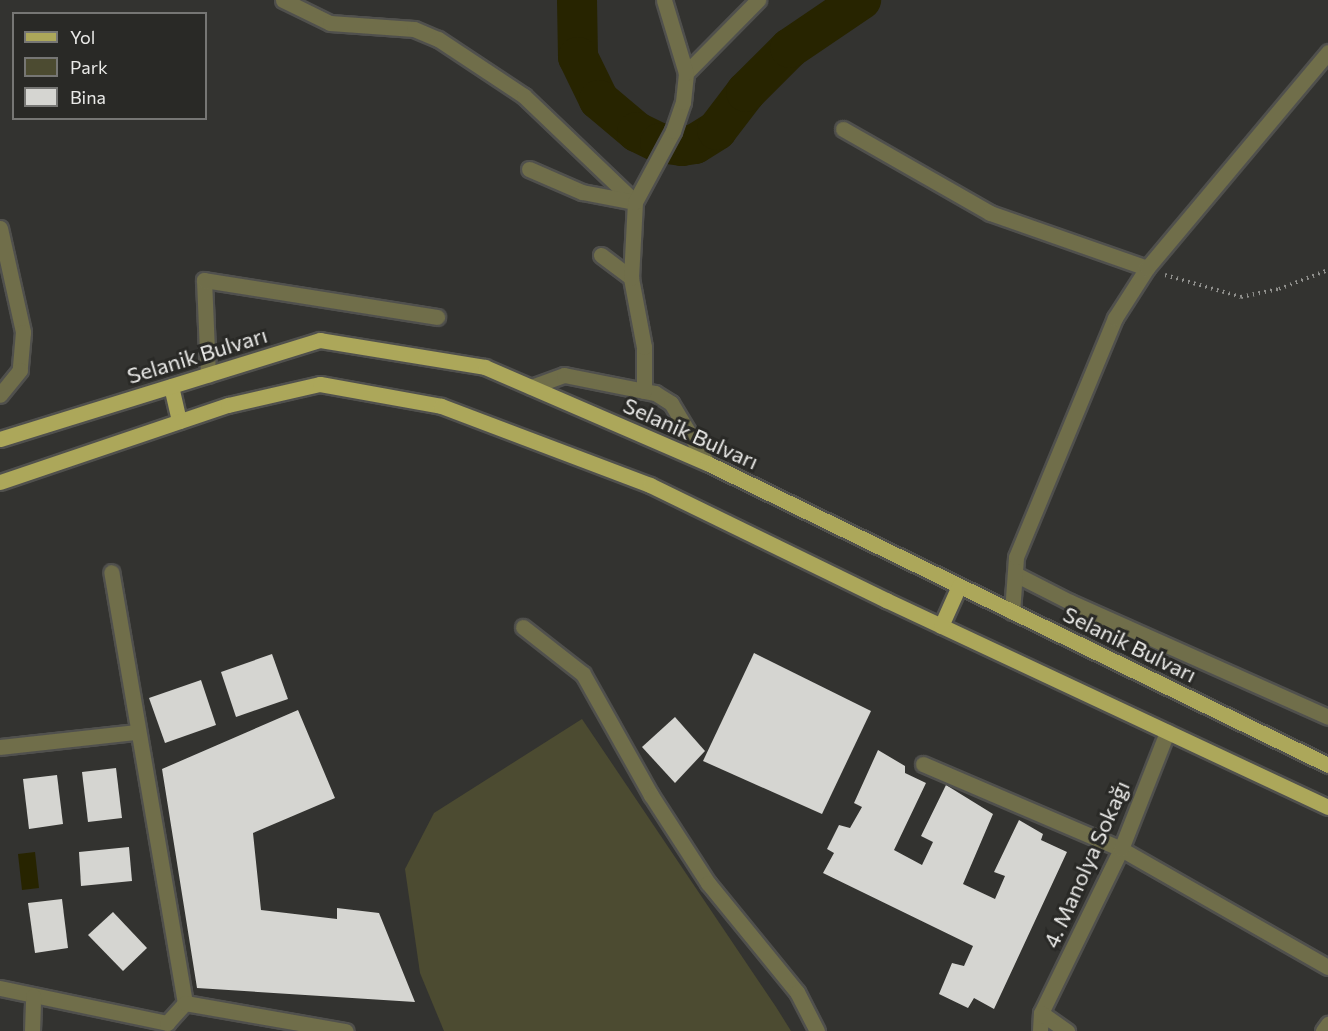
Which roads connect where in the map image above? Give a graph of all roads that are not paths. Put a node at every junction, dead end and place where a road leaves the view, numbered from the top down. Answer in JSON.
{"nodes":[{"id":1,"x":283,"y":0,"type":"edge"},
{"id":2,"x":664,"y":0,"type":"edge"},
{"id":3,"x":758,"y":0,"type":"edge"},
{"id":4,"x":1328,"y":52,"type":"edge"},
{"id":5,"x":686,"y":73,"type":"junction"},
{"id":6,"x":843,"y":129,"type":"dead end"},
{"id":7,"x":530,"y":169,"type":"dead end"},
{"id":8,"x":635,"y":202,"type":"junction"},
{"id":9,"x":0,"y":228,"type":"edge"},
{"id":10,"x":601,"y":255,"type":"dead end"},
{"id":11,"x":1147,"y":268,"type":"junction"},
{"id":12,"x":631,"y":278,"type":"junction"},
{"id":13,"x":437,"y":317,"type":"dead end"},
{"id":14,"x":208,"y":375,"type":"junction"},
{"id":15,"x":171,"y":386,"type":"junction"},
{"id":16,"x":531,"y":387,"type":"junction"},
{"id":17,"x":644,"y":391,"type":"junction"},
{"id":18,"x":0,"y":395,"type":"edge"},
{"id":19,"x":179,"y":421,"type":"junction"},
{"id":20,"x":0,"y":439,"type":"edge"},
{"id":21,"x":707,"y":463,"type":"junction"},
{"id":22,"x":0,"y":482,"type":"edge"},
{"id":23,"x":111,"y":572,"type":"dead end"},
{"id":24,"x":1015,"y":574,"type":"junction"},
{"id":25,"x":959,"y":586,"type":"junction"},
{"id":26,"x":1012,"y":612,"type":"junction"},
{"id":27,"x":941,"y":626,"type":"junction"},
{"id":28,"x":524,"y":627,"type":"dead end"},
{"id":29,"x":1328,"y":717,"type":"edge"},
{"id":30,"x":136,"y":732,"type":"junction"},
{"id":31,"x":1167,"y":732,"type":"junction"},
{"id":32,"x":0,"y":747,"type":"edge"},
{"id":33,"x":923,"y":764,"type":"dead end"},
{"id":34,"x":1328,"y":765,"type":"edge"},
{"id":35,"x":1328,"y":807,"type":"edge"},
{"id":36,"x":1121,"y":849,"type":"junction"},
{"id":37,"x":1328,"y":967,"type":"edge"},
{"id":38,"x":0,"y":988,"type":"edge"},
{"id":39,"x":33,"y":996,"type":"junction"},
{"id":40,"x":185,"y":1003,"type":"junction"},
{"id":41,"x":1041,"y":1013,"type":"junction"},
{"id":42,"x":1328,"y":1024,"type":"edge"},
{"id":43,"x":170,"y":1027,"type":"edge"},
{"id":44,"x":32,"y":1031,"type":"edge"},
{"id":45,"x":346,"y":1031,"type":"edge"},
{"id":46,"x":817,"y":1031,"type":"edge"},
{"id":47,"x":1041,"y":1031,"type":"edge"},
{"id":48,"x":1067,"y":1031,"type":"edge"},
{"id":49,"x":1323,"y":1031,"type":"edge"}],
"edges":[{"from":1,"to":8,"type":"street"},
{"from":2,"to":5,"type":"street"},
{"from":3,"to":5,"type":"street"},
{"from":4,"to":11,"type":"street"},
{"from":5,"to":8,"type":"street"},
{"from":6,"to":11,"type":"street"},
{"from":7,"to":8,"type":"street"},
{"from":8,"to":12,"type":"street"},
{"from":9,"to":18,"type":"street"},
{"from":10,"to":12,"type":"street"},
{"from":11,"to":24,"type":"street"},
{"from":12,"to":17,"type":"street"},
{"from":13,"to":14,"type":"street"},
{"from":14,"to":15,"type":"main road","name":"Selanik Bulvarı"},
{"from":14,"to":16,"type":"main road","name":"Selanik Bulvarı"},
{"from":15,"to":19,"type":"main road"},
{"from":15,"to":20,"type":"main road","name":"Selanik Bulvarı"},
{"from":16,"to":17,"type":"street"},
{"from":16,"to":21,"type":"main road","name":"Selanik Bulvarı"},
{"from":17,"to":21,"type":"street"},
{"from":19,"to":22,"type":"main road"},
{"from":19,"to":27,"type":"main road"},
{"from":21,"to":25,"type":"main road","name":"Selanik Bulvarı"},
{"from":23,"to":30,"type":"street"},
{"from":24,"to":26,"type":"street"},
{"from":24,"to":29,"type":"street"},
{"from":25,"to":26,"type":"main road","name":"Selanik Bulvarı"},
{"from":25,"to":27,"type":"main road"},
{"from":26,"to":34,"type":"main road","name":"Selanik Bulvarı"},
{"from":27,"to":31,"type":"main road"},
{"from":28,"to":46,"type":"street"},
{"from":30,"to":32,"type":"street"},
{"from":30,"to":40,"type":"street"},
{"from":31,"to":35,"type":"main road"},
{"from":31,"to":36,"type":"street","name":"4. Manolya Sokağı"},
{"from":33,"to":36,"type":"street"},
{"from":36,"to":37,"type":"street"},
{"from":36,"to":41,"type":"street","name":"4. Manolya Sokağı"},
{"from":38,"to":39,"type":"street"},
{"from":39,"to":43,"type":"street"},
{"from":39,"to":44,"type":"street"},
{"from":40,"to":43,"type":"street"},
{"from":40,"to":45,"type":"street"},
{"from":41,"to":47,"type":"street"},
{"from":41,"to":48,"type":"street"},
{"from":42,"to":49,"type":"street"}]}
